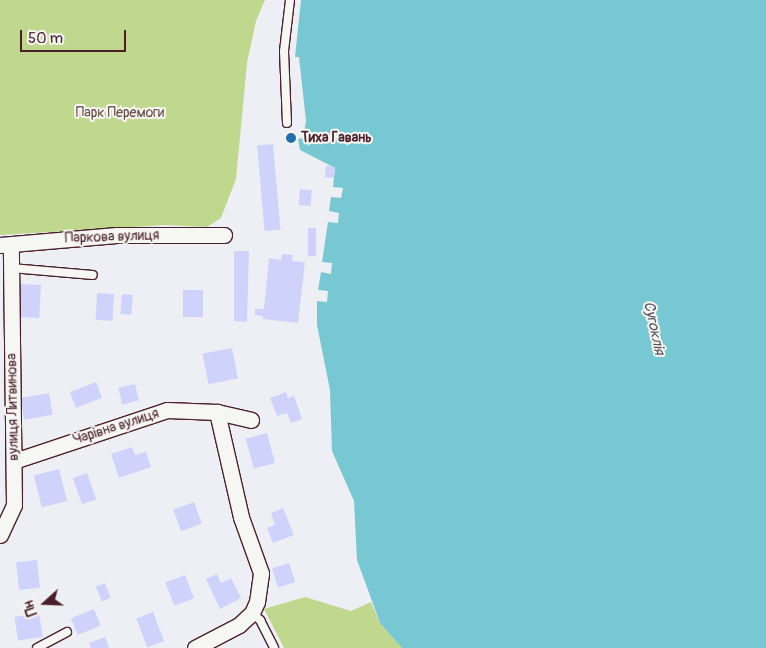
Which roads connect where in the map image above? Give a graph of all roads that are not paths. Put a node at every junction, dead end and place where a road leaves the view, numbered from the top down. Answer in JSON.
{"nodes":[{"id":1,"x":290,"y":0,"type":"edge"},
{"id":2,"x":287,"y":123,"type":"dead end"},
{"id":3,"x":224,"y":235,"type":"dead end"},
{"id":4,"x":6,"y":245,"type":"edge"},
{"id":5,"x":11,"y":268,"type":"junction"},
{"id":6,"x":92,"y":275,"type":"dead end"},
{"id":7,"x":217,"y":412,"type":"junction"},
{"id":8,"x":251,"y":420,"type":"dead end"},
{"id":9,"x":14,"y":461,"type":"junction"},
{"id":10,"x":0,"y":535,"type":"edge"},
{"id":11,"x":252,"y":613,"type":"junction"},
{"id":12,"x":67,"y":632,"type":"dead end"},
{"id":13,"x":37,"y":648,"type":"edge"},
{"id":14,"x":195,"y":648,"type":"edge"},
{"id":15,"x":274,"y":648,"type":"edge"}],
"edges":[{"from":1,"to":2,"type":"lane"},
{"from":3,"to":4,"type":"street","name":"Паркова вулиця"},
{"from":4,"to":5,"type":"street","name":"вулиця Литвинова"},
{"from":5,"to":6,"type":"lane"},
{"from":5,"to":9,"type":"street","name":"вулиця Литвинова"},
{"from":7,"to":8,"type":"street","name":"Чарівна вулиця"},
{"from":7,"to":9,"type":"street","name":"Чарівна вулиця"},
{"from":7,"to":11,"type":"street"},
{"from":9,"to":10,"type":"street","name":"вулиця Литвинова"},
{"from":11,"to":14,"type":"street"},
{"from":11,"to":15,"type":"lane"},
{"from":12,"to":13,"type":"lane"}]}
